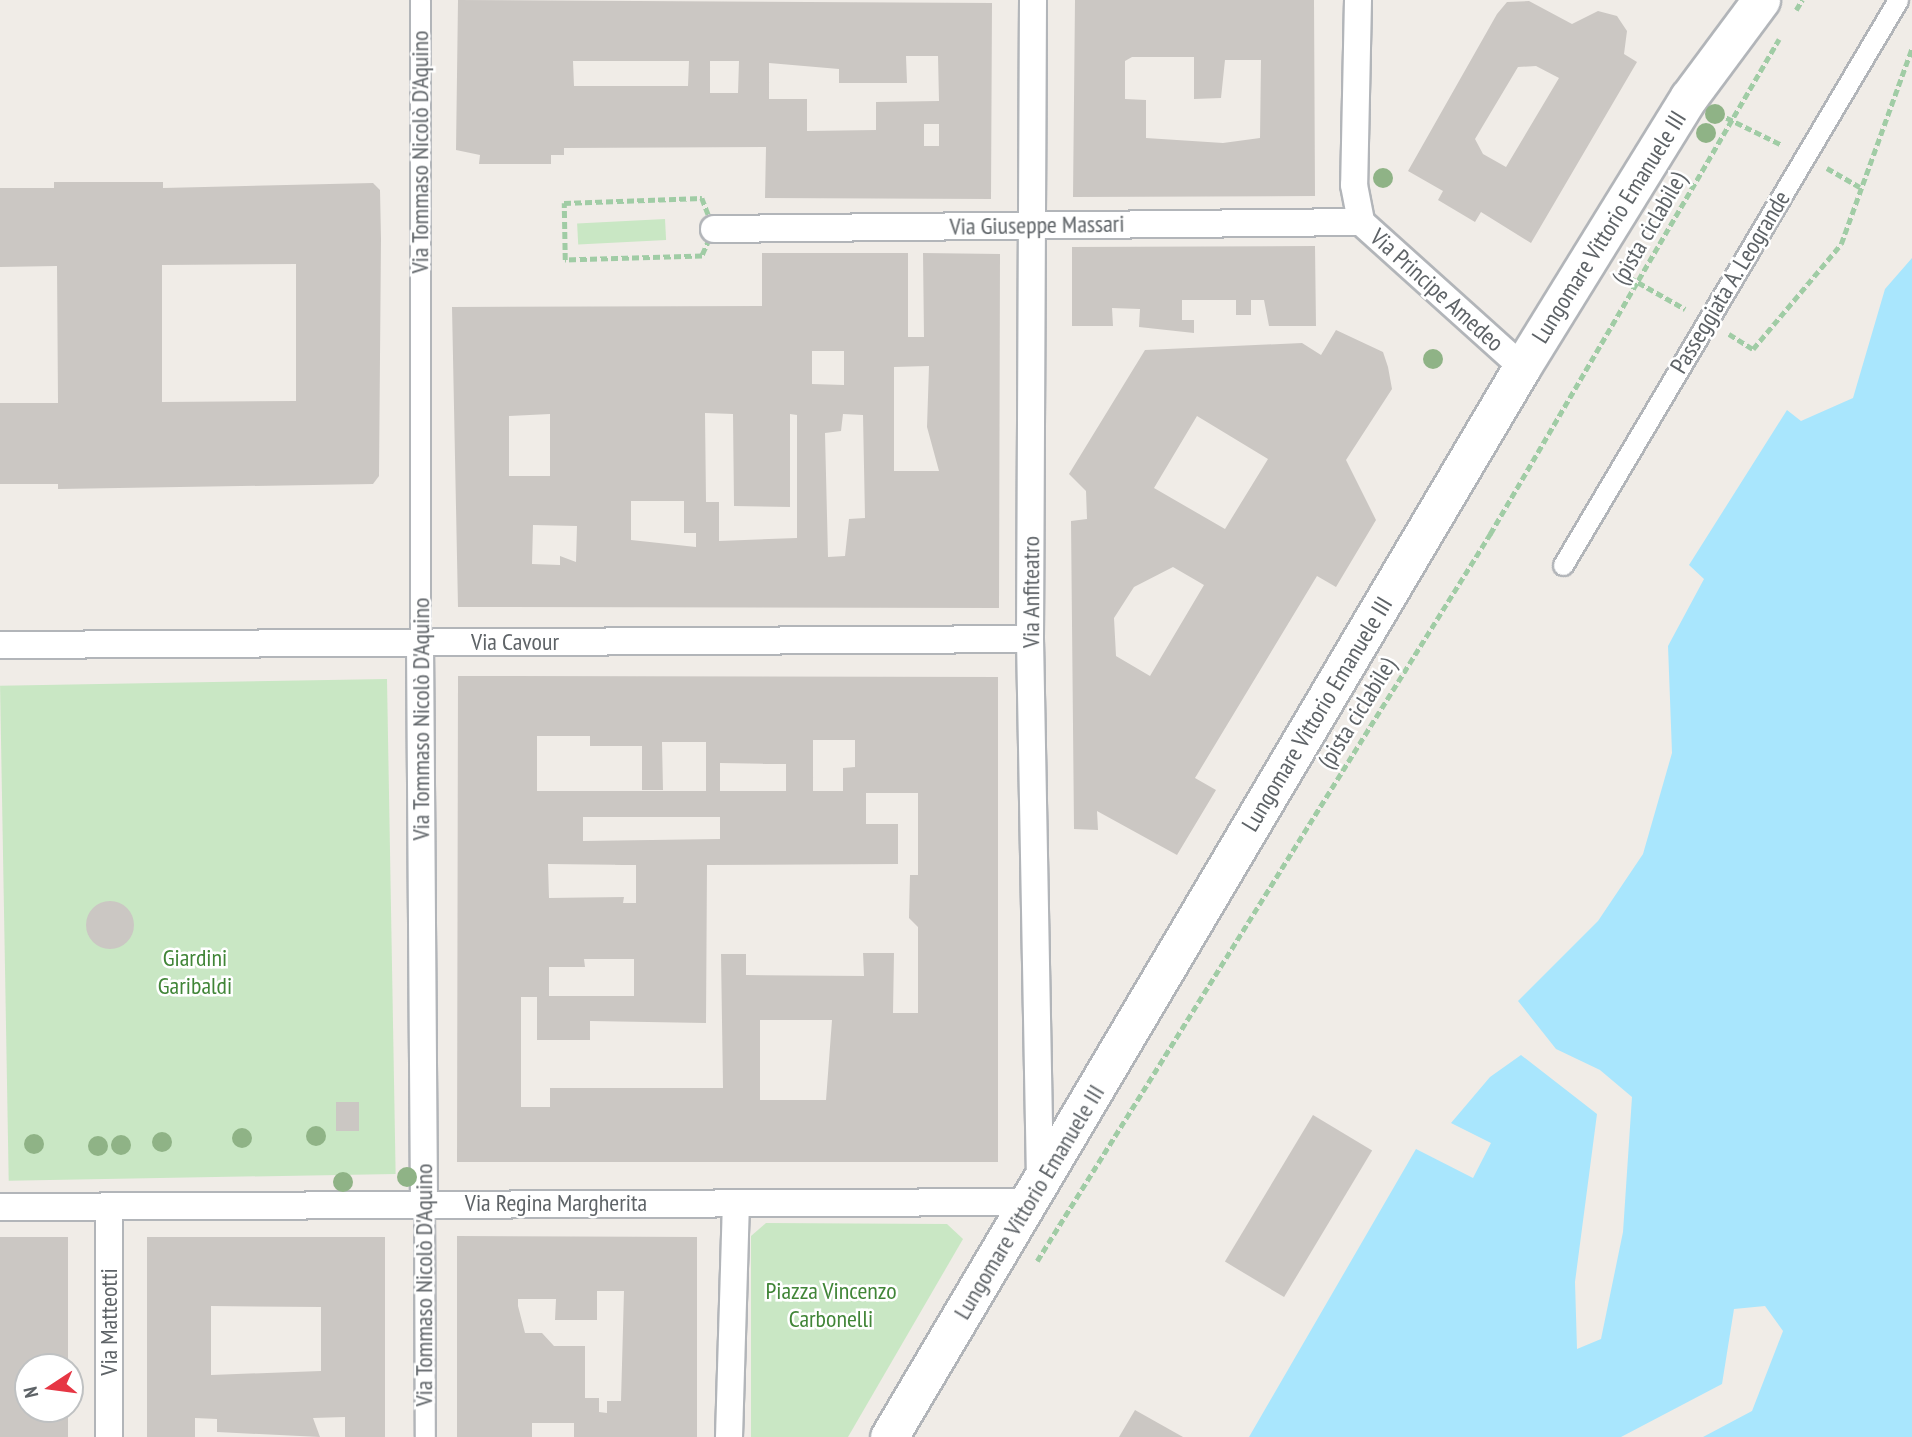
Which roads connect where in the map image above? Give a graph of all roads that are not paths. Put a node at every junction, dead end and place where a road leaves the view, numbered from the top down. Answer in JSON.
{"nodes":[{"id":1,"x":420,"y":0,"type":"edge"},
{"id":2,"x":1033,"y":0,"type":"edge"},
{"id":3,"x":1357,"y":0,"type":"edge"},
{"id":4,"x":1898,"y":0,"type":"edge"},
{"id":5,"x":1775,"y":11,"type":"edge"},
{"id":6,"x":1361,"y":222,"type":"junction"},
{"id":7,"x":1033,"y":225,"type":"junction"},
{"id":8,"x":713,"y":229,"type":"road end"},
{"id":9,"x":1522,"y":367,"type":"junction"},
{"id":10,"x":1563,"y":565,"type":"dead end"},
{"id":11,"x":1030,"y":639,"type":"junction"},
{"id":12,"x":420,"y":643,"type":"junction"},
{"id":13,"x":0,"y":645,"type":"edge"},
{"id":14,"x":1034,"y":1193,"type":"junction"},
{"id":15,"x":424,"y":1203,"type":"junction"},
{"id":16,"x":736,"y":1203,"type":"junction"},
{"id":17,"x":0,"y":1207,"type":"edge"},
{"id":18,"x":109,"y":1207,"type":"junction"},
{"id":19,"x":109,"y":1437,"type":"edge"},
{"id":20,"x":425,"y":1437,"type":"edge"},
{"id":21,"x":729,"y":1437,"type":"edge"},
{"id":22,"x":889,"y":1437,"type":"edge"}],
"edges":[{"from":1,"to":12,"type":"street","name":"Via Tommaso Nicolò D'Aquino"},
{"from":2,"to":7,"type":"street","name":"Via Anfiteatro"},
{"from":3,"to":6,"type":"street","name":"Via Principe Amedeo"},
{"from":4,"to":10,"type":"street","name":"Passeggiata A. Leogrande"},
{"from":5,"to":9,"type":"main road","name":"Lungomare Vittorio Emanuele III"},
{"from":6,"to":7,"type":"street","name":"Via Giuseppe Massari"},
{"from":6,"to":9,"type":"street","name":"Via Principe Amedeo"},
{"from":7,"to":8,"type":"street","name":"Via Giuseppe Massari"},
{"from":7,"to":11,"type":"street","name":"Via Anfiteatro"},
{"from":9,"to":14,"type":"main road","name":"Lungomare Vittorio Emanuele III"},
{"from":11,"to":12,"type":"street","name":"Via Cavour"},
{"from":11,"to":14,"type":"street","name":"Via Anfiteatro"},
{"from":12,"to":13,"type":"street","name":"Via Cavour"},
{"from":12,"to":15,"type":"street","name":"Via Tommaso Nicolò D'Aquino"},
{"from":14,"to":16,"type":"street","name":"Via Regina Margherita"},
{"from":14,"to":22,"type":"main road","name":"Lungomare Vittorio Emanuele III"},
{"from":15,"to":16,"type":"street","name":"Via Regina Margherita"},
{"from":15,"to":18,"type":"street","name":"Via Regina Margherita"},
{"from":15,"to":20,"type":"street","name":"Via Tommaso Nicolò D'Aquino"},
{"from":16,"to":21,"type":"street"},
{"from":17,"to":18,"type":"street","name":"Via Regina Margherita"},
{"from":18,"to":19,"type":"street","name":"Via Matteotti"}]}
